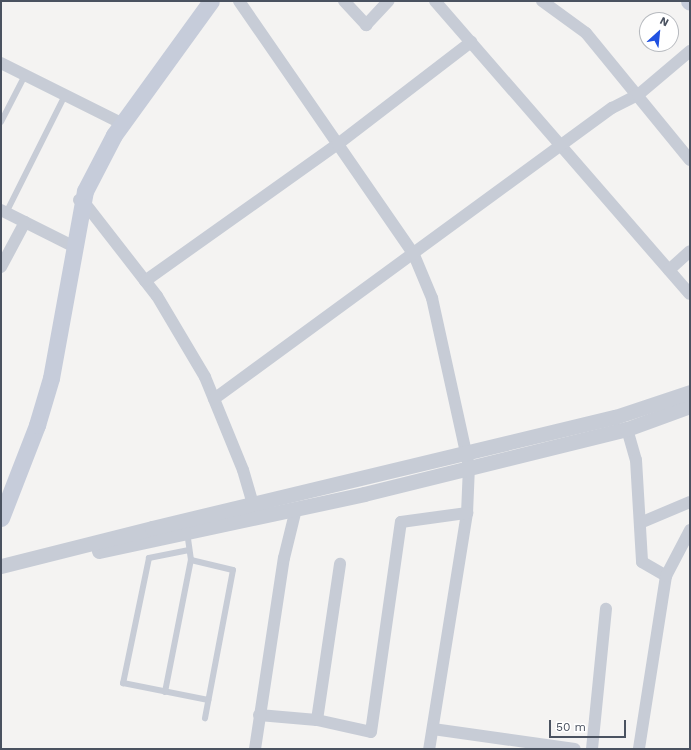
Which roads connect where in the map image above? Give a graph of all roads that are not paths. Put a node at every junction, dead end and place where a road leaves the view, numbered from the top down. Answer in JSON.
{"nodes":[{"id":1,"x":204,"y":1,"type":"edge"},
{"id":2,"x":211,"y":1,"type":"edge"},
{"id":3,"x":238,"y":1,"type":"edge"},
{"id":4,"x":344,"y":1,"type":"edge"},
{"id":5,"x":388,"y":1,"type":"edge"},
{"id":6,"x":435,"y":1,"type":"edge"},
{"id":7,"x":545,"y":2,"type":"edge"},
{"id":8,"x":471,"y":42,"type":"junction"},
{"id":9,"x":690,"y":51,"type":"edge"},
{"id":10,"x":1,"y":63,"type":"edge"},
{"id":11,"x":25,"y":75,"type":"junction"},
{"id":12,"x":65,"y":95,"type":"junction"},
{"id":13,"x":638,"y":95,"type":"junction"},
{"id":14,"x":118,"y":120,"type":"junction"},
{"id":15,"x":1,"y":122,"type":"edge"},
{"id":16,"x":338,"y":144,"type":"junction"},
{"id":17,"x":560,"y":145,"type":"junction"},
{"id":18,"x":690,"y":160,"type":"edge"},
{"id":19,"x":81,"y":200,"type":"junction"},
{"id":20,"x":3,"y":211,"type":"edge"},
{"id":21,"x":25,"y":222,"type":"junction"},
{"id":22,"x":69,"y":244,"type":"junction"},
{"id":23,"x":690,"y":251,"type":"edge"},
{"id":24,"x":414,"y":255,"type":"junction"},
{"id":25,"x":1,"y":267,"type":"edge"},
{"id":26,"x":669,"y":270,"type":"junction"},
{"id":27,"x":145,"y":281,"type":"junction"},
{"id":28,"x":690,"y":294,"type":"edge"},
{"id":29,"x":690,"y":392,"type":"edge"},
{"id":30,"x":214,"y":399,"type":"junction"},
{"id":31,"x":690,"y":406,"type":"edge"},
{"id":32,"x":627,"y":429,"type":"junction"},
{"id":33,"x":469,"y":460,"type":"junction"},
{"id":34,"x":1,"y":500,"type":"edge"},
{"id":35,"x":690,"y":502,"type":"edge"},
{"id":36,"x":296,"y":509,"type":"junction"},
{"id":37,"x":255,"y":511,"type":"junction"},
{"id":38,"x":467,"y":513,"type":"junction"},
{"id":39,"x":1,"y":518,"type":"edge"},
{"id":40,"x":640,"y":523,"type":"junction"},
{"id":41,"x":690,"y":530,"type":"edge"},
{"id":42,"x":187,"y":533,"type":"junction"},
{"id":43,"x":110,"y":544,"type":"junction"},
{"id":44,"x":189,"y":550,"type":"junction"},
{"id":45,"x":191,"y":560,"type":"junction"},
{"id":46,"x":340,"y":564,"type":"dead end"},
{"id":47,"x":1,"y":566,"type":"edge"},
{"id":48,"x":1,"y":575,"type":"edge"},
{"id":49,"x":666,"y":576,"type":"junction"},
{"id":50,"x":606,"y":609,"type":"dead end"},
{"id":51,"x":165,"y":692,"type":"junction"},
{"id":52,"x":208,"y":700,"type":"junction"},
{"id":53,"x":259,"y":715,"type":"junction"},
{"id":54,"x":205,"y":718,"type":"dead end"},
{"id":55,"x":317,"y":720,"type":"junction"},
{"id":56,"x":433,"y":729,"type":"junction"},
{"id":57,"x":255,"y":749,"type":"edge"},
{"id":58,"x":429,"y":749,"type":"edge"},
{"id":59,"x":574,"y":749,"type":"edge"},
{"id":60,"x":592,"y":749,"type":"edge"},
{"id":61,"x":639,"y":749,"type":"edge"}],
"edges":[{"from":1,"to":14,"type":"main road"},
{"from":2,"to":19,"type":"main road"},
{"from":3,"to":16,"type":"street"},
{"from":4,"to":5,"type":"street"},
{"from":6,"to":8,"type":"street"},
{"from":7,"to":13,"type":"street"},
{"from":8,"to":16,"type":"street"},
{"from":8,"to":17,"type":"street"},
{"from":9,"to":13,"type":"street"},
{"from":10,"to":11,"type":"street"},
{"from":11,"to":12,"type":"street"},
{"from":11,"to":15,"type":"lane"},
{"from":12,"to":14,"type":"street"},
{"from":12,"to":20,"type":"lane"},
{"from":13,"to":17,"type":"street"},
{"from":13,"to":18,"type":"street"},
{"from":14,"to":19,"type":"main road"},
{"from":16,"to":24,"type":"street"},
{"from":16,"to":27,"type":"street"},
{"from":17,"to":24,"type":"street"},
{"from":17,"to":26,"type":"street"},
{"from":19,"to":22,"type":"main road"},
{"from":19,"to":27,"type":"street"},
{"from":19,"to":39,"type":"main road"},
{"from":20,"to":21,"type":"street"},
{"from":21,"to":22,"type":"street"},
{"from":21,"to":25,"type":"street"},
{"from":22,"to":34,"type":"main road"},
{"from":23,"to":26,"type":"street"},
{"from":24,"to":30,"type":"street"},
{"from":24,"to":33,"type":"street"},
{"from":26,"to":28,"type":"street"},
{"from":27,"to":30,"type":"street"},
{"from":29,"to":33,"type":"street"},
{"from":30,"to":37,"type":"street"},
{"from":31,"to":32,"type":"street"},
{"from":32,"to":33,"type":"street"},
{"from":32,"to":40,"type":"street"},
{"from":33,"to":36,"type":"street"},
{"from":33,"to":37,"type":"street"},
{"from":33,"to":38,"type":"street"},
{"from":35,"to":40,"type":"street"},
{"from":36,"to":37,"type":"street"},
{"from":36,"to":53,"type":"street"},
{"from":37,"to":42,"type":"street"},
{"from":37,"to":43,"type":"street"},
{"from":38,"to":55,"type":"street"},
{"from":38,"to":56,"type":"street"},
{"from":40,"to":49,"type":"street"},
{"from":41,"to":49,"type":"street"},
{"from":42,"to":43,"type":"street"},
{"from":42,"to":44,"type":"lane"},
{"from":43,"to":47,"type":"street"},
{"from":43,"to":48,"type":"street"},
{"from":44,"to":45,"type":"lane"},
{"from":44,"to":51,"type":"lane"},
{"from":45,"to":51,"type":"lane"},
{"from":45,"to":52,"type":"lane"},
{"from":46,"to":55,"type":"street"},
{"from":49,"to":61,"type":"street"},
{"from":50,"to":60,"type":"street"},
{"from":51,"to":52,"type":"lane"},
{"from":52,"to":54,"type":"lane"},
{"from":53,"to":55,"type":"street"},
{"from":53,"to":57,"type":"street"},
{"from":56,"to":58,"type":"street"},
{"from":56,"to":59,"type":"street"}]}
